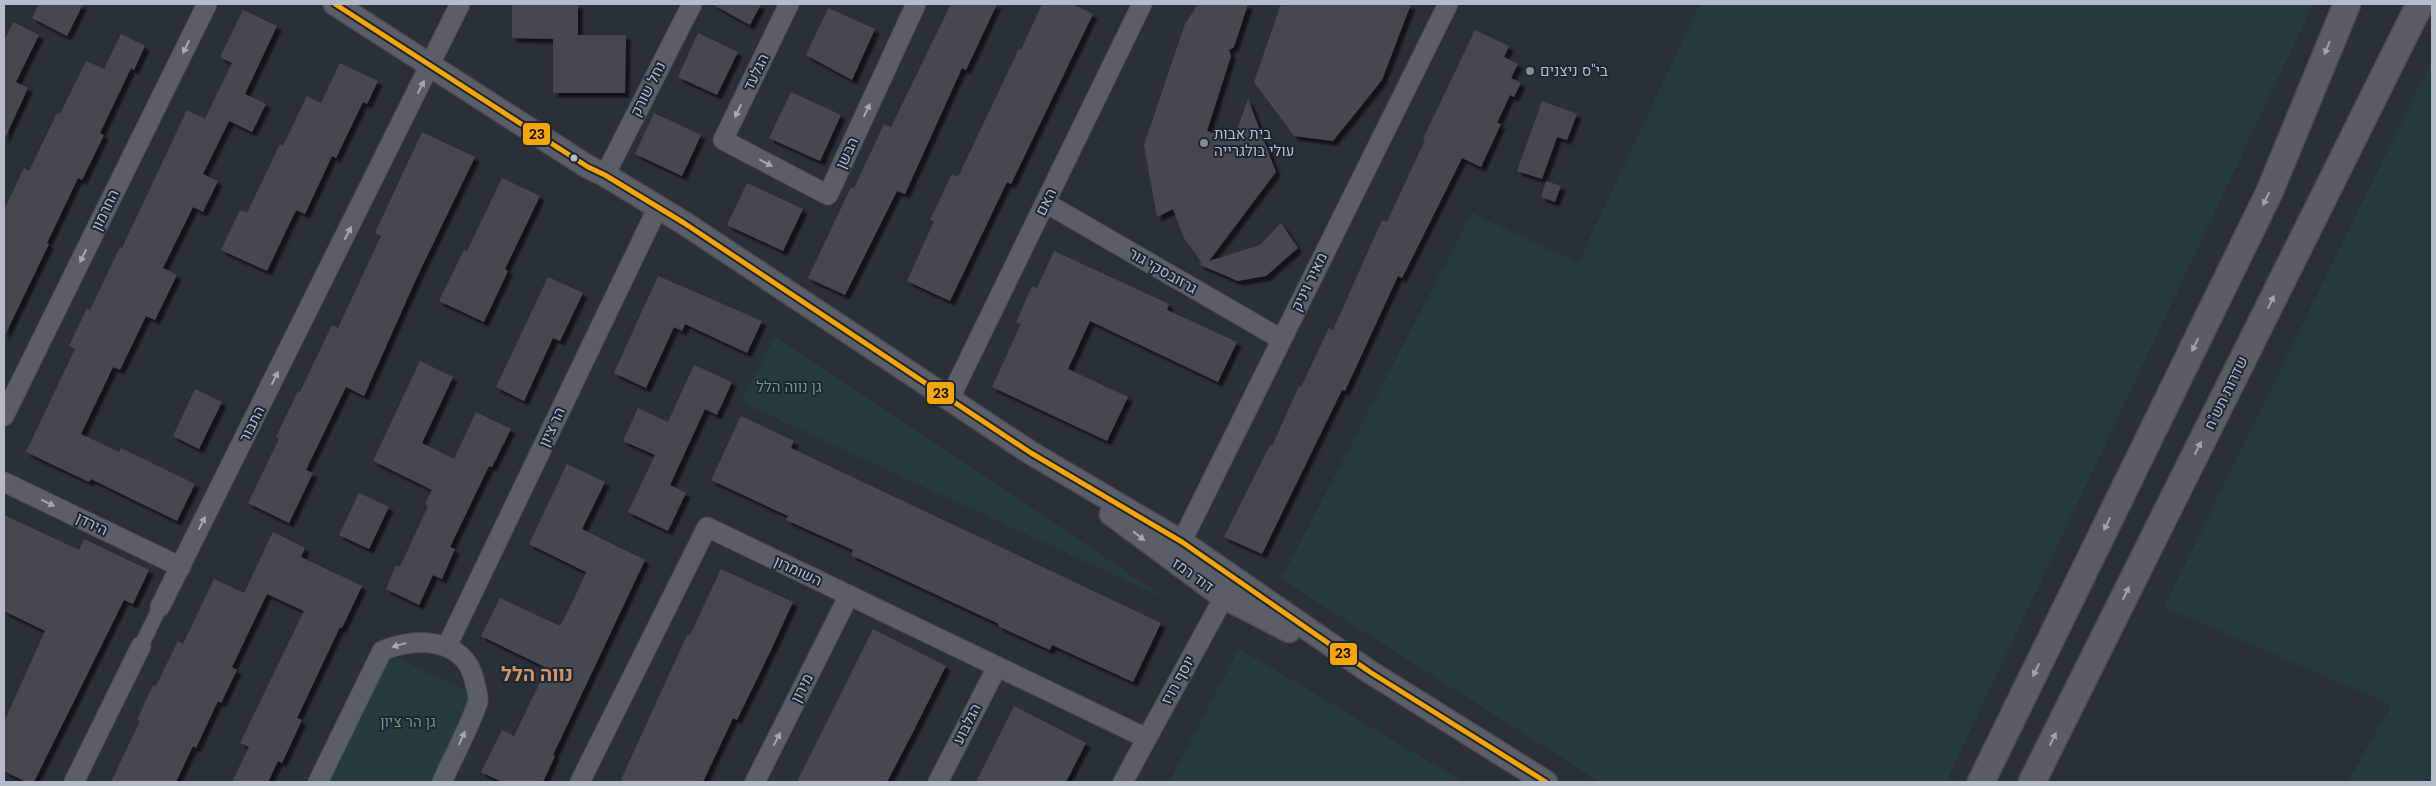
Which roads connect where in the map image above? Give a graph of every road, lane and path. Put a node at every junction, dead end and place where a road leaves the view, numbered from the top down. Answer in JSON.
{"nodes":[{"id":1,"x":207,"y":4,"type":"edge"},
{"id":2,"x":335,"y":4,"type":"edge"},
{"id":3,"x":460,"y":4,"type":"edge"},
{"id":4,"x":692,"y":4,"type":"edge"},
{"id":5,"x":789,"y":4,"type":"edge"},
{"id":6,"x":916,"y":4,"type":"edge"},
{"id":7,"x":1142,"y":4,"type":"edge"},
{"id":8,"x":1448,"y":4,"type":"edge"},
{"id":9,"x":2347,"y":4,"type":"edge"},
{"id":10,"x":2420,"y":4,"type":"edge"},
{"id":11,"x":431,"y":67,"type":"junction"},
{"id":12,"x":723,"y":140,"type":"joint"},
{"id":13,"x":605,"y":175,"type":"junction"},
{"id":14,"x":1046,"y":203,"type":"junction"},
{"id":15,"x":657,"y":208,"type":"junction"},
{"id":16,"x":1281,"y":339,"type":"junction"},
{"id":17,"x":949,"y":400,"type":"junction"},
{"id":18,"x":4,"y":416,"type":"edge"},
{"id":19,"x":4,"y":482,"type":"edge"},
{"id":20,"x":1177,"y":551,"type":"junction"},
{"id":21,"x":181,"y":567,"type":"junction"},
{"id":22,"x":1229,"y":588,"type":"junction"},
{"id":23,"x":849,"y":595,"type":"junction"},
{"id":24,"x":160,"y":607,"type":"joint"},
{"id":25,"x":141,"y":646,"type":"joint"},
{"id":26,"x":447,"y":646,"type":"junction"},
{"id":27,"x":997,"y":667,"type":"junction"},
{"id":28,"x":1146,"y":738,"type":"junction"},
{"id":29,"x":74,"y":782,"type":"edge"},
{"id":30,"x":318,"y":782,"type":"edge"},
{"id":31,"x":442,"y":782,"type":"edge"},
{"id":32,"x":580,"y":782,"type":"edge"},
{"id":33,"x":755,"y":782,"type":"edge"},
{"id":34,"x":938,"y":782,"type":"edge"},
{"id":35,"x":1123,"y":782,"type":"edge"},
{"id":36,"x":1546,"y":782,"type":"edge"},
{"id":37,"x":1981,"y":782,"type":"edge"},
{"id":38,"x":2032,"y":782,"type":"edge"}],
"edges":[{"from":1,"to":18,"type":"street","name":"החרמון","one_way":true},
{"from":2,"to":11,"type":"street","name":"דוד רמז"},
{"from":3,"to":11,"type":"street","name":"התבור"},
{"from":4,"to":13,"type":"street","name":"נחל שורק"},
{"from":5,"to":12,"type":"street","name":"הגלעד","one_way":true},
{"from":12,"to":6,"type":"street","name":"הבשן","one_way":true},
{"from":7,"to":14,"type":"street","name":"האם"},
{"from":8,"to":16,"type":"street","name":"מאיר ויניק"},
{"from":9,"to":37,"type":"main road","one_way":true},
{"from":38,"to":10,"type":"main road","name":"שדרות תש\"ח","one_way":true},
{"from":11,"to":13,"type":"street","name":"דוד רמז"},
{"from":21,"to":11,"type":"street","name":"התבור","one_way":true},
{"from":13,"to":15,"type":"street","name":"דוד רמז"},
{"from":14,"to":16,"type":"street","name":"גרזובסקי גור"},
{"from":14,"to":17,"type":"street","name":"האם"},
{"from":15,"to":17,"type":"street","name":"דוד רמז"},
{"from":15,"to":26,"type":"street","name":"הר ציון"},
{"from":16,"to":20,"type":"street","name":"מאיר ויניק"},
{"from":17,"to":20,"type":"street","name":"דוד רמז"},
{"from":19,"to":21,"type":"street","name":"הירדן","one_way":true},
{"from":20,"to":22,"type":"street","name":"דוד רמז"},
{"from":21,"to":24,"type":"street","name":"התבור"},
{"from":22,"to":28,"type":"street","name":"יוסף רויז"},
{"from":22,"to":36,"type":"street","name":"דוד רמז"},
{"from":23,"to":27,"type":"street","name":"השומרון"},
{"from":23,"to":32,"type":"street","name":"השומרון"},
{"from":33,"to":23,"type":"street","name":"מירון","one_way":true},
{"from":24,"to":25,"type":"street","name":"התבור"},
{"from":25,"to":29,"type":"street","name":"התבור"},
{"from":26,"to":30,"type":"street","one_way":true},
{"from":31,"to":26,"type":"street","one_way":true},
{"from":27,"to":28,"type":"street","name":"השומרון"},
{"from":27,"to":34,"type":"street","name":"הגלבוע"},
{"from":28,"to":35,"type":"street","name":"יוסף רויז"}]}
